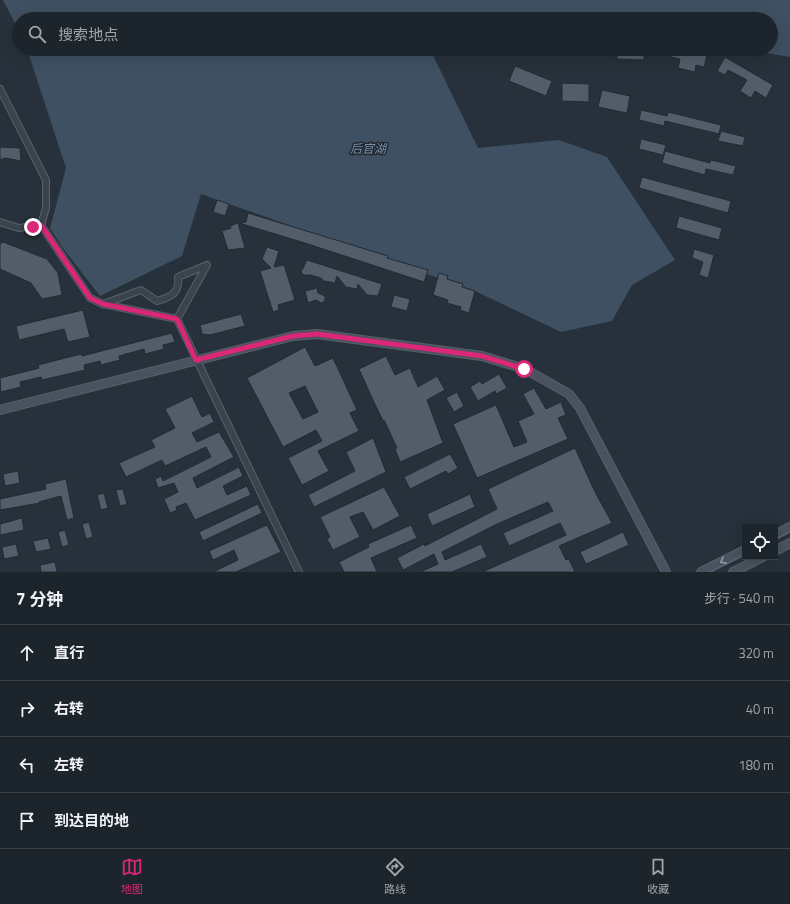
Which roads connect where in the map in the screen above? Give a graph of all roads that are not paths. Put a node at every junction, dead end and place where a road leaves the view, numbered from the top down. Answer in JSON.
{"nodes":[{"id":1,"x":0,"y":89,"type":"edge"},
{"id":2,"x":0,"y":222,"type":"edge"},
{"id":3,"x":41,"y":225,"type":"junction"},
{"id":4,"x":103,"y":304,"type":"junction"},
{"id":5,"x":177,"y":319,"type":"junction"},
{"id":6,"x":196,"y":360,"type":"junction"},
{"id":7,"x":0,"y":410,"type":"edge"},
{"id":8,"x":790,"y":528,"type":"edge"},
{"id":9,"x":778,"y":534,"type":"edge"},
{"id":10,"x":790,"y":543,"type":"edge"},
{"id":11,"x":778,"y":549,"type":"edge"},
{"id":12,"x":742,"y":552,"type":"edge"},
{"id":13,"x":757,"y":560,"type":"edge"},
{"id":14,"x":299,"y":572,"type":"edge"},
{"id":15,"x":666,"y":572,"type":"edge"},
{"id":16,"x":701,"y":572,"type":"edge"},
{"id":17,"x":733,"y":572,"type":"edge"}],
"edges":[{"from":1,"to":3,"type":"street"},
{"from":2,"to":3,"type":"street"},
{"from":3,"to":4,"type":"street"},
{"from":4,"to":5,"type":"street"},
{"from":4,"to":5,"type":"street"},
{"from":5,"to":6,"type":"street"},
{"from":6,"to":7,"type":"street"},
{"from":6,"to":14,"type":"street"},
{"from":6,"to":15,"type":"street"},
{"from":8,"to":9,"type":"street"},
{"from":10,"to":11,"type":"street"},
{"from":12,"to":16,"type":"street","one_way":true},
{"from":13,"to":17,"type":"street"}]}
